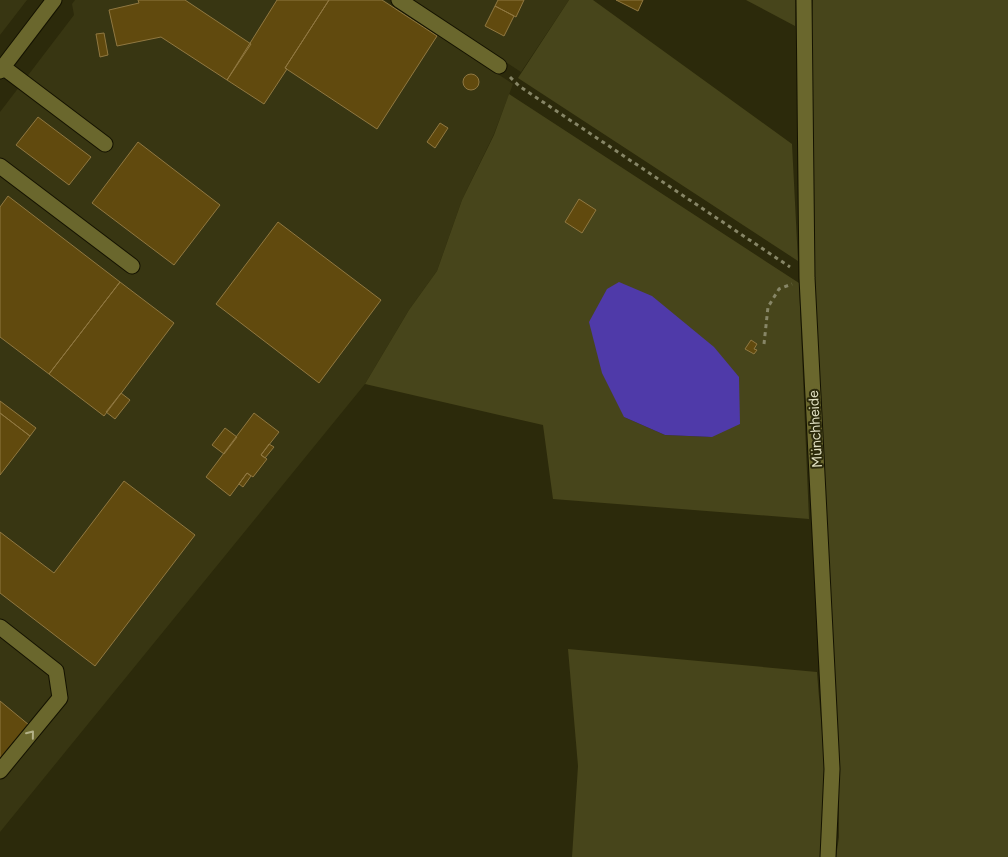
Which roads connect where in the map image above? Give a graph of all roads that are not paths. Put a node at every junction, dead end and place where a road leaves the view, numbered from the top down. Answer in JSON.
{"nodes":[{"id":1,"x":54,"y":0,"type":"edge"},
{"id":2,"x":398,"y":0,"type":"edge"},
{"id":3,"x":804,"y":0,"type":"edge"},
{"id":4,"x":500,"y":66,"type":"road end"},
{"id":5,"x":2,"y":69,"type":"edge"},
{"id":6,"x":105,"y":144,"type":"dead end"},
{"id":7,"x":0,"y":166,"type":"edge"},
{"id":8,"x":132,"y":266,"type":"dead end"},
{"id":9,"x":0,"y":628,"type":"edge"},
{"id":10,"x":0,"y":772,"type":"edge"},
{"id":11,"x":828,"y":857,"type":"edge"}],
"edges":[{"from":1,"to":5,"type":"street"},
{"from":2,"to":4,"type":"street"},
{"from":3,"to":11,"type":"street","name":"Münchheide"},
{"from":5,"to":6,"type":"street"},
{"from":7,"to":8,"type":"street"},
{"from":10,"to":9,"type":"street","one_way":true}]}
